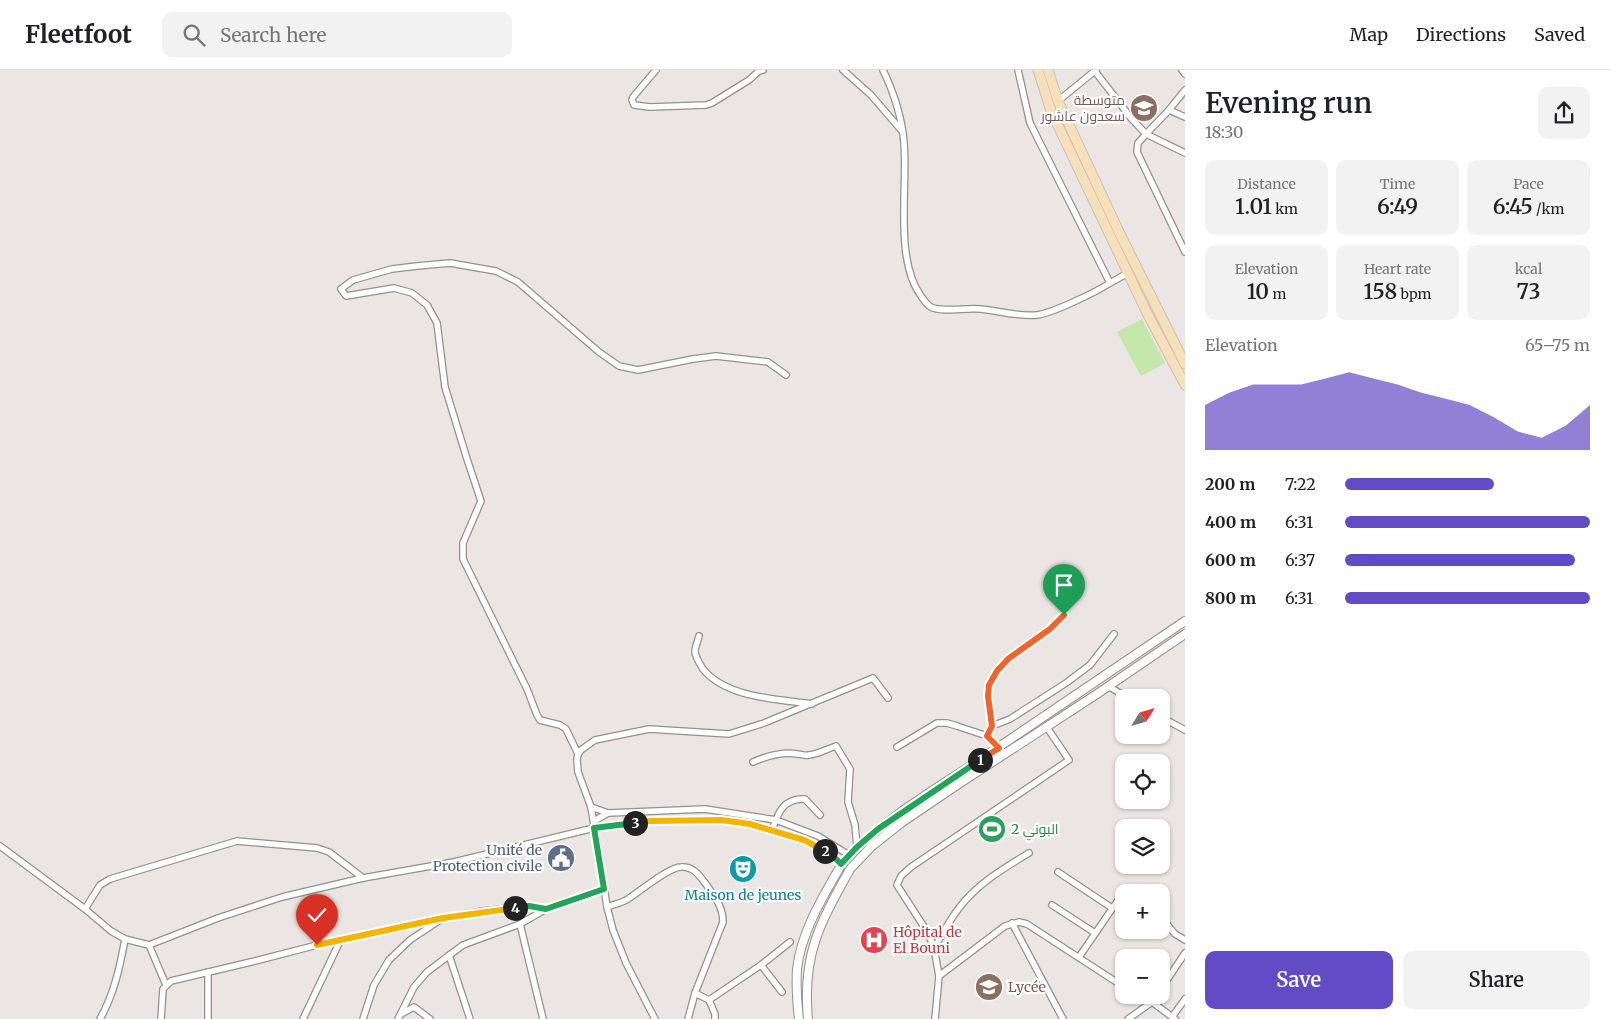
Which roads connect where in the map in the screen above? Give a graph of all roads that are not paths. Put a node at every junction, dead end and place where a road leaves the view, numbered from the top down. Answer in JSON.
{"nodes":[{"id":1,"x":656,"y":70,"type":"edge"},
{"id":2,"x":763,"y":70,"type":"edge"},
{"id":3,"x":843,"y":70,"type":"edge"},
{"id":4,"x":883,"y":70,"type":"edge"},
{"id":5,"x":1018,"y":70,"type":"edge"},
{"id":6,"x":1038,"y":70,"type":"edge"},
{"id":7,"x":1048,"y":70,"type":"edge"},
{"id":8,"x":1095,"y":70,"type":"edge"},
{"id":9,"x":1182,"y":70,"type":"edge"},
{"id":10,"x":1185,"y":74,"type":"edge"},
{"id":11,"x":1185,"y":90,"type":"edge"},
{"id":12,"x":1058,"y":101,"type":"junction"},
{"id":13,"x":1169,"y":110,"type":"junction"},
{"id":14,"x":1185,"y":117,"type":"edge"},
{"id":15,"x":902,"y":131,"type":"junction"},
{"id":16,"x":1146,"y":134,"type":"junction"},
{"id":17,"x":1185,"y":153,"type":"edge"},
{"id":18,"x":1183,"y":245,"type":"edge"},
{"id":19,"x":1185,"y":252,"type":"edge"},
{"id":20,"x":1128,"y":273,"type":"junction"},
{"id":21,"x":1110,"y":283,"type":"junction"},
{"id":22,"x":1185,"y":364,"type":"edge"},
{"id":23,"x":786,"y":375,"type":"dead end"},
{"id":24,"x":1185,"y":385,"type":"edge"},
{"id":25,"x":1064,"y":615,"type":"dead end"},
{"id":26,"x":1185,"y":621,"type":"edge"},
{"id":27,"x":1114,"y":634,"type":"dead end"},
{"id":28,"x":1185,"y":634,"type":"edge"},
{"id":29,"x":699,"y":636,"type":"dead end"},
{"id":30,"x":1108,"y":686,"type":"junction"},
{"id":31,"x":1115,"y":690,"type":"edge"},
{"id":32,"x":888,"y":698,"type":"dead end"},
{"id":33,"x":812,"y":704,"type":"junction"},
{"id":34,"x":1170,"y":722,"type":"edge"},
{"id":35,"x":992,"y":726,"type":"junction"},
{"id":36,"x":1046,"y":726,"type":"junction"},
{"id":37,"x":1185,"y":730,"type":"edge"},
{"id":38,"x":987,"y":736,"type":"junction"},
{"id":39,"x":897,"y":748,"type":"dead end"},
{"id":40,"x":999,"y":748,"type":"junction"},
{"id":41,"x":578,"y":754,"type":"junction"},
{"id":42,"x":753,"y":762,"type":"dead end"},
{"id":43,"x":590,"y":807,"type":"junction"},
{"id":44,"x":608,"y":813,"type":"junction"},
{"id":45,"x":820,"y":815,"type":"dead end"},
{"id":46,"x":776,"y":820,"type":"junction"},
{"id":47,"x":594,"y":825,"type":"junction"},
{"id":48,"x":772,"y":830,"type":"junction"},
{"id":49,"x":0,"y":846,"type":"edge"},
{"id":50,"x":857,"y":847,"type":"junction"},
{"id":51,"x":1029,"y":853,"type":"dead end"},
{"id":52,"x":844,"y":862,"type":"junction"},
{"id":53,"x":850,"y":870,"type":"junction"},
{"id":54,"x":1058,"y":872,"type":"dead end"},
{"id":55,"x":364,"y":878,"type":"junction"},
{"id":56,"x":604,"y":889,"type":"junction"},
{"id":57,"x":1115,"y":904,"type":"edge"},
{"id":58,"x":1052,"y":905,"type":"dead end"},
{"id":59,"x":607,"y":907,"type":"junction"},
{"id":60,"x":84,"y":908,"type":"junction"},
{"id":61,"x":1112,"y":908,"type":"junction"},
{"id":62,"x":546,"y":909,"type":"junction"},
{"id":63,"x":443,"y":918,"type":"junction"},
{"id":64,"x":1012,"y":923,"type":"junction"},
{"id":65,"x":520,"y":924,"type":"junction"},
{"id":66,"x":1170,"y":928,"type":"edge"},
{"id":67,"x":1095,"y":933,"type":"junction"},
{"id":68,"x":125,"y":939,"type":"junction"},
{"id":69,"x":341,"y":939,"type":"junction"},
{"id":70,"x":1185,"y":940,"type":"edge"},
{"id":71,"x":790,"y":942,"type":"dead end"},
{"id":72,"x":149,"y":945,"type":"junction"},
{"id":73,"x":934,"y":948,"type":"junction"},
{"id":74,"x":1185,"y":953,"type":"edge"},
{"id":75,"x":450,"y":956,"type":"junction"},
{"id":76,"x":1079,"y":957,"type":"junction"},
{"id":77,"x":761,"y":965,"type":"junction"},
{"id":78,"x":208,"y":972,"type":"junction"},
{"id":79,"x":940,"y":976,"type":"junction"},
{"id":80,"x":1170,"y":976,"type":"edge"},
{"id":81,"x":1115,"y":981,"type":"edge"},
{"id":82,"x":166,"y":985,"type":"junction"},
{"id":83,"x":695,"y":992,"type":"junction"},
{"id":84,"x":782,"y":992,"type":"dead end"},
{"id":85,"x":1185,"y":999,"type":"edge"},
{"id":86,"x":709,"y":1000,"type":"junction"},
{"id":87,"x":1149,"y":1004,"type":"edge"},
{"id":88,"x":1155,"y":1004,"type":"edge"},
{"id":89,"x":398,"y":1017,"type":"edge"},
{"id":90,"x":1174,"y":1018,"type":"edge"},
{"id":91,"x":100,"y":1019,"type":"edge"},
{"id":92,"x":161,"y":1019,"type":"edge"},
{"id":93,"x":208,"y":1019,"type":"edge"},
{"id":94,"x":303,"y":1019,"type":"edge"},
{"id":95,"x":363,"y":1019,"type":"edge"},
{"id":96,"x":430,"y":1019,"type":"edge"},
{"id":97,"x":470,"y":1019,"type":"edge"},
{"id":98,"x":543,"y":1019,"type":"edge"},
{"id":99,"x":655,"y":1019,"type":"edge"},
{"id":100,"x":688,"y":1019,"type":"edge"},
{"id":101,"x":715,"y":1019,"type":"edge"},
{"id":102,"x":798,"y":1019,"type":"edge"},
{"id":103,"x":808,"y":1019,"type":"edge"},
{"id":104,"x":935,"y":1019,"type":"edge"},
{"id":105,"x":1063,"y":1019,"type":"edge"},
{"id":106,"x":1128,"y":1019,"type":"edge"}],
"edges":[{"from":1,"to":2,"type":"street"},
{"from":3,"to":15,"type":"street"},
{"from":4,"to":15,"type":"street"},
{"from":5,"to":21,"type":"street"},
{"from":6,"to":20,"type":"main road"},
{"from":7,"to":12,"type":"main road"},
{"from":8,"to":12,"type":"street"},
{"from":8,"to":16,"type":"street"},
{"from":9,"to":10,"type":"street"},
{"from":11,"to":13,"type":"street"},
{"from":12,"to":22,"type":"main road"},
{"from":13,"to":14,"type":"street"},
{"from":13,"to":16,"type":"street"},
{"from":15,"to":21,"type":"street"},
{"from":16,"to":17,"type":"street"},
{"from":16,"to":18,"type":"street"},
{"from":18,"to":19,"type":"street"},
{"from":20,"to":21,"type":"street"},
{"from":20,"to":24,"type":"main road"},
{"from":23,"to":41,"type":"street"},
{"from":25,"to":35,"type":"street"},
{"from":26,"to":40,"type":"main road"},
{"from":27,"to":35,"type":"street"},
{"from":28,"to":30,"type":"main road"},
{"from":29,"to":33,"type":"street"},
{"from":30,"to":31,"type":"street"},
{"from":30,"to":36,"type":"main road"},
{"from":32,"to":33,"type":"street"},
{"from":33,"to":41,"type":"street"},
{"from":34,"to":37,"type":"street"},
{"from":35,"to":38,"type":"street"},
{"from":36,"to":53,"type":"main road"},
{"from":36,"to":73,"type":"street"},
{"from":38,"to":39,"type":"street"},
{"from":38,"to":40,"type":"street"},
{"from":40,"to":50,"type":"main road"},
{"from":41,"to":43,"type":"street"},
{"from":42,"to":50,"type":"street"},
{"from":43,"to":44,"type":"street"},
{"from":43,"to":47,"type":"street"},
{"from":44,"to":46,"type":"street"},
{"from":44,"to":47,"type":"street"},
{"from":45,"to":46,"type":"street"},
{"from":46,"to":48,"type":"street"},
{"from":46,"to":52,"type":"street"},
{"from":47,"to":48,"type":"street"},
{"from":47,"to":55,"type":"street"},
{"from":47,"to":56,"type":"street"},
{"from":48,"to":52,"type":"street"},
{"from":49,"to":60,"type":"street"},
{"from":50,"to":52,"type":"main road"},
{"from":51,"to":73,"type":"street"},
{"from":52,"to":53,"type":"main road"},
{"from":52,"to":102,"type":"main road"},
{"from":53,"to":103,"type":"main road"},
{"from":54,"to":61,"type":"street"},
{"from":55,"to":60,"type":"street"},
{"from":55,"to":72,"type":"street"},
{"from":56,"to":59,"type":"street"},
{"from":56,"to":62,"type":"street"},
{"from":57,"to":61,"type":"street"},
{"from":58,"to":67,"type":"street"},
{"from":59,"to":83,"type":"street"},
{"from":59,"to":99,"type":"street"},
{"from":60,"to":68,"type":"street"},
{"from":61,"to":67,"type":"street"},
{"from":62,"to":63,"type":"street"},
{"from":62,"to":65,"type":"street"},
{"from":63,"to":69,"type":"street"},
{"from":63,"to":95,"type":"street"},
{"from":64,"to":76,"type":"street"},
{"from":64,"to":79,"type":"street"},
{"from":64,"to":105,"type":"street"},
{"from":65,"to":75,"type":"street"},
{"from":65,"to":98,"type":"street"},
{"from":66,"to":70,"type":"street"},
{"from":67,"to":76,"type":"street"},
{"from":68,"to":72,"type":"street"},
{"from":68,"to":91,"type":"street"},
{"from":69,"to":78,"type":"street"},
{"from":69,"to":94,"type":"street"},
{"from":71,"to":77,"type":"street"},
{"from":72,"to":82,"type":"street"},
{"from":73,"to":79,"type":"street"},
{"from":74,"to":80,"type":"street"},
{"from":75,"to":89,"type":"street"},
{"from":75,"to":97,"type":"street"},
{"from":76,"to":81,"type":"street"},
{"from":77,"to":84,"type":"street"},
{"from":77,"to":86,"type":"street"},
{"from":78,"to":82,"type":"street"},
{"from":78,"to":93,"type":"street"},
{"from":79,"to":104,"type":"street"},
{"from":82,"to":92,"type":"street"},
{"from":83,"to":86,"type":"street"},
{"from":83,"to":100,"type":"street"},
{"from":85,"to":90,"type":"street"},
{"from":86,"to":101,"type":"street"},
{"from":87,"to":106,"type":"street"},
{"from":88,"to":90,"type":"street"},
{"from":89,"to":96,"type":"street"}]}
